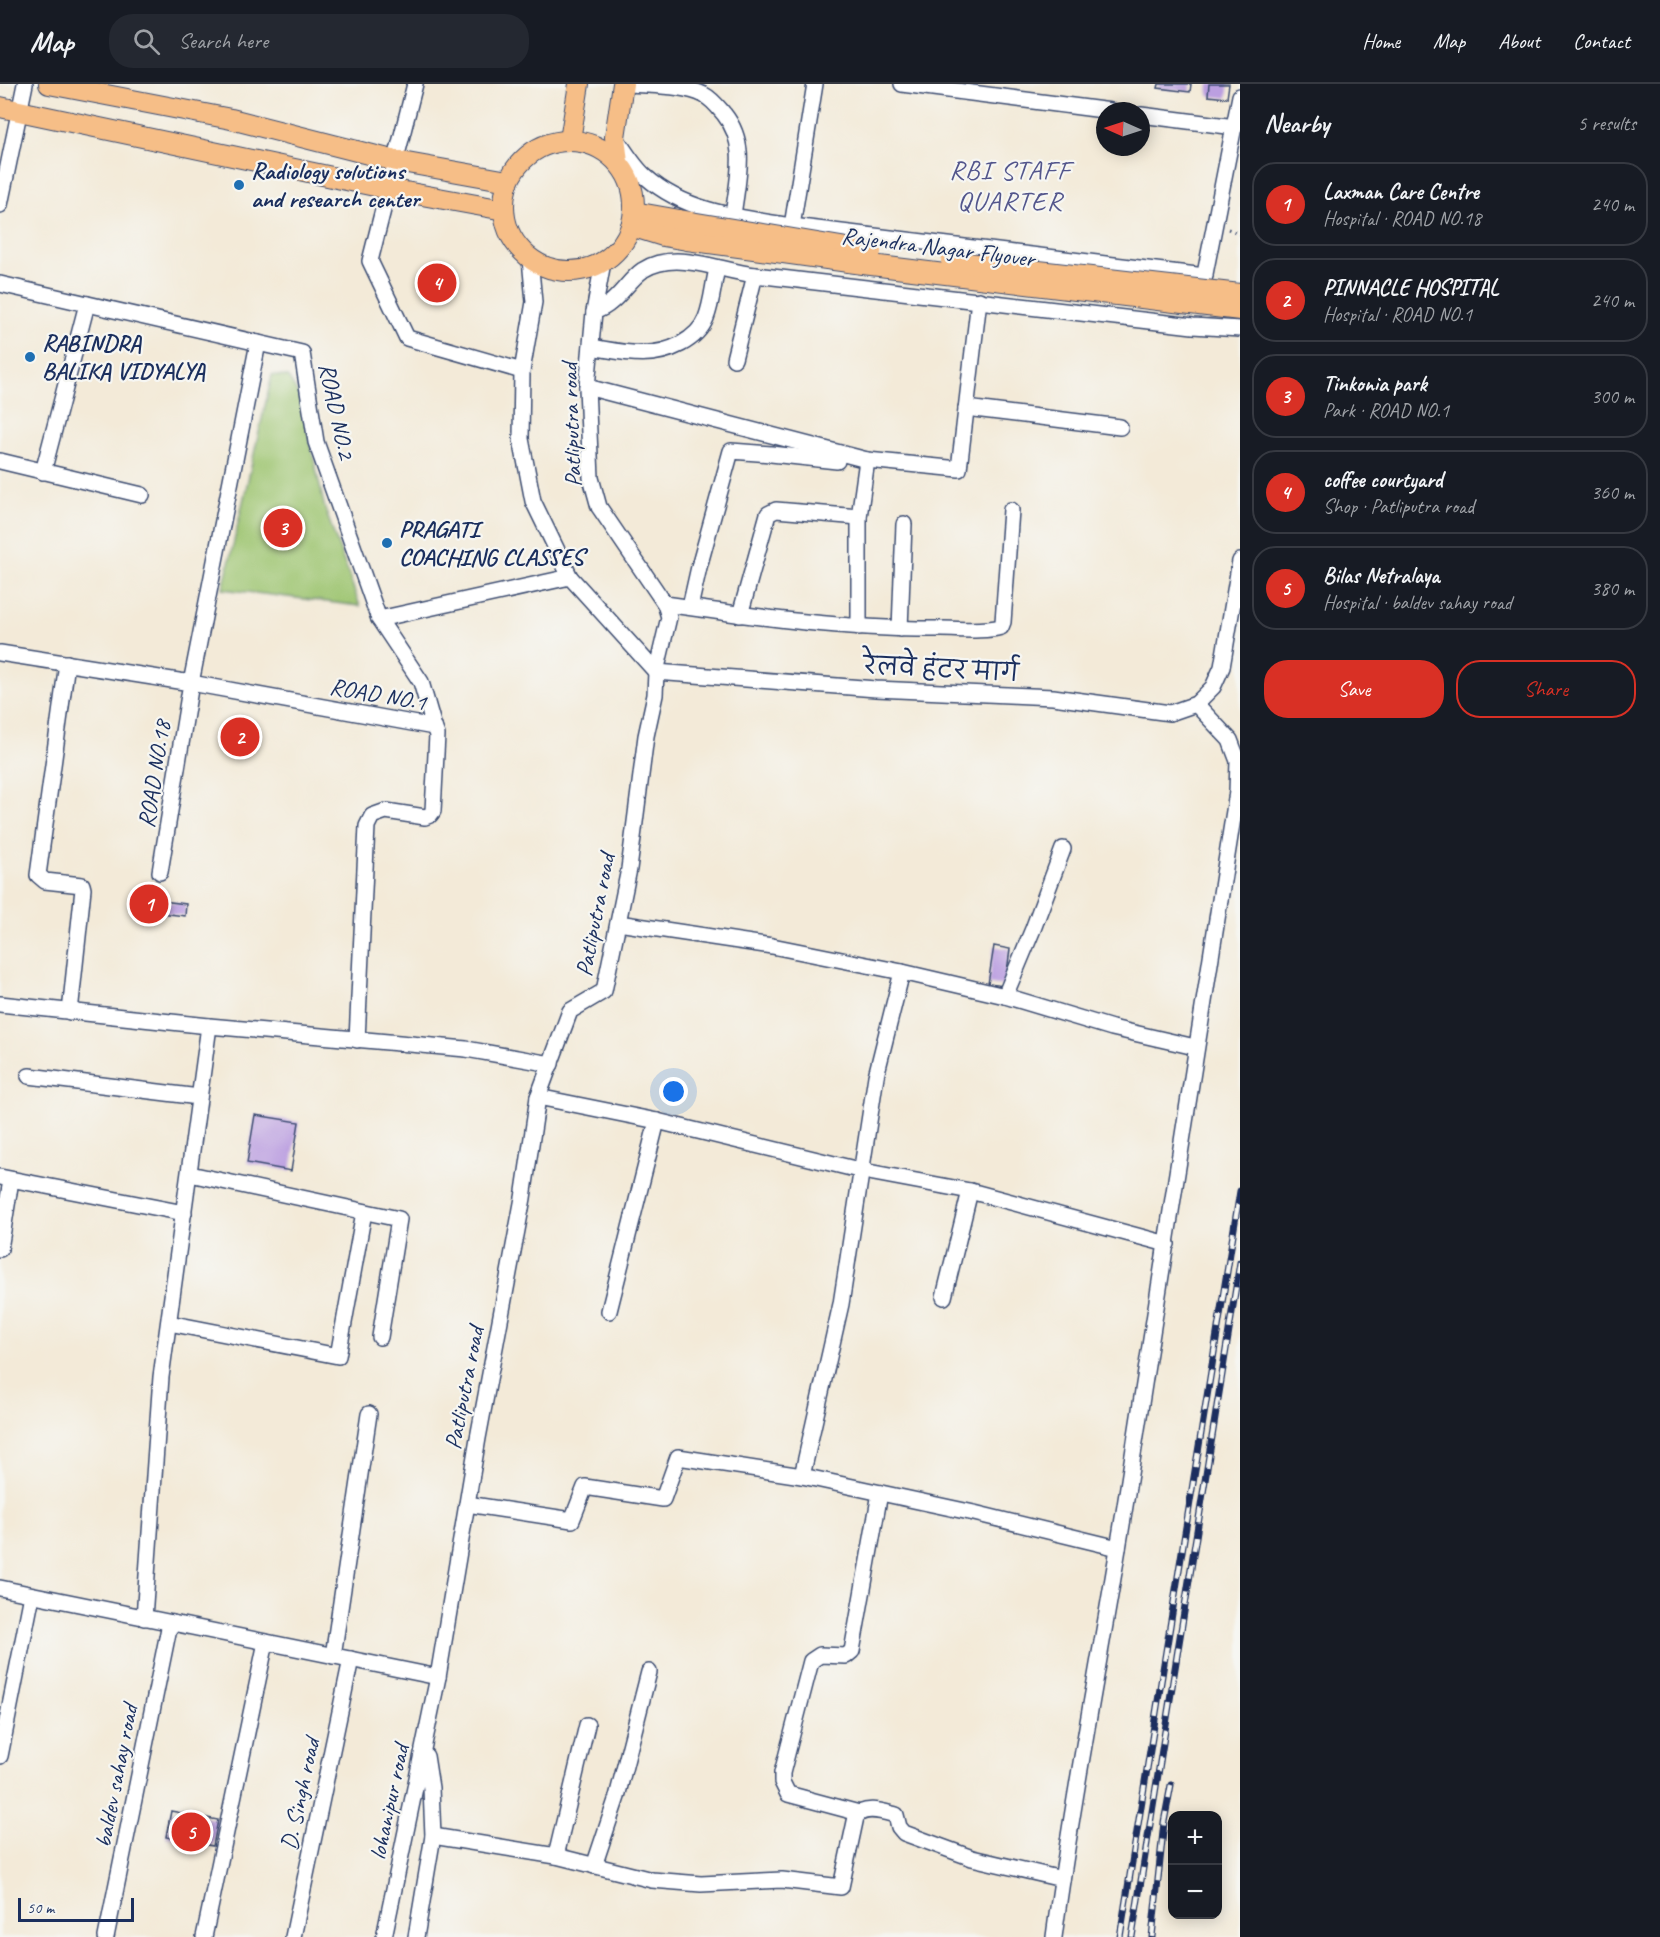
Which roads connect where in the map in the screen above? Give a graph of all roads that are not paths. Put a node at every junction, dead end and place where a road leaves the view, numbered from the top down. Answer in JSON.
{"nodes":[{"id":1,"x":25,"y":84,"type":"edge"},
{"id":2,"x":49,"y":84,"type":"edge"},
{"id":3,"x":415,"y":84,"type":"edge"},
{"id":4,"x":579,"y":84,"type":"edge"},
{"id":5,"x":623,"y":84,"type":"edge"},
{"id":6,"x":630,"y":84,"type":"edge"},
{"id":7,"x":815,"y":84,"type":"edge"},
{"id":8,"x":902,"y":84,"type":"edge"},
{"id":9,"x":1240,"y":96,"type":"edge"},
{"id":10,"x":136,"y":101,"type":"junction"},
{"id":11,"x":10,"y":109,"type":"edge"},
{"id":12,"x":1096,"y":109,"type":"edge"},
{"id":13,"x":1150,"y":116,"type":"edge"},
{"id":14,"x":1235,"y":127,"type":"junction"},
{"id":15,"x":129,"y":133,"type":"junction"},
{"id":16,"x":615,"y":137,"type":"junction"},
{"id":17,"x":570,"y":140,"type":"junction"},
{"id":18,"x":396,"y":161,"type":"junction"},
{"id":19,"x":618,"y":163,"type":"junction"},
{"id":20,"x":508,"y":181,"type":"junction"},
{"id":21,"x":389,"y":189,"type":"junction"},
{"id":22,"x":0,"y":205,"type":"edge"},
{"id":23,"x":504,"y":210,"type":"junction"},
{"id":24,"x":733,"y":216,"type":"junction"},
{"id":25,"x":633,"y":219,"type":"junction"},
{"id":26,"x":792,"y":226,"type":"junction"},
{"id":27,"x":689,"y":231,"type":"junction"},
{"id":28,"x":530,"y":259,"type":"junction"},
{"id":29,"x":603,"y":262,"type":"junction"},
{"id":30,"x":717,"y":269,"type":"junction"},
{"id":31,"x":755,"y":275,"type":"junction"},
{"id":32,"x":1205,"y":276,"type":"junction"},
{"id":33,"x":0,"y":284,"type":"edge"},
{"id":34,"x":626,"y":287,"type":"junction"},
{"id":35,"x":1240,"y":294,"type":"edge"},
{"id":36,"x":979,"y":300,"type":"junction"},
{"id":37,"x":87,"y":304,"type":"junction"},
{"id":38,"x":1240,"y":310,"type":"edge"},
{"id":39,"x":594,"y":312,"type":"junction"},
{"id":40,"x":1193,"y":326,"type":"junction"},
{"id":41,"x":1240,"y":329,"type":"edge"},
{"id":42,"x":258,"y":343,"type":"junction"},
{"id":43,"x":591,"y":347,"type":"junction"},
{"id":44,"x":734,"y":359,"type":"dead end"},
{"id":45,"x":522,"y":371,"type":"junction"},
{"id":46,"x":587,"y":387,"type":"junction"},
{"id":47,"x":966,"y":408,"type":"junction"},
{"id":48,"x":1120,"y":427,"type":"dead end"},
{"id":49,"x":867,"y":460,"type":"junction"},
{"id":50,"x":0,"y":461,"type":"edge"},
{"id":51,"x":837,"y":461,"type":"dead end"},
{"id":52,"x":44,"y":472,"type":"junction"},
{"id":53,"x":142,"y":495,"type":"dead end"},
{"id":54,"x":1011,"y":510,"type":"dead end"},
{"id":55,"x":859,"y":517,"type":"junction"},
{"id":56,"x":904,"y":524,"type":"dead end"},
{"id":57,"x":1240,"y":561,"type":"edge"},
{"id":58,"x":570,"y":577,"type":"junction"},
{"id":59,"x":665,"y":604,"type":"junction"},
{"id":60,"x":690,"y":608,"type":"junction"},
{"id":61,"x":740,"y":615,"type":"junction"},
{"id":62,"x":379,"y":619,"type":"junction"},
{"id":63,"x":859,"y":627,"type":"junction"},
{"id":64,"x":900,"y":629,"type":"junction"},
{"id":65,"x":0,"y":653,"type":"edge"},
{"id":66,"x":67,"y":663,"type":"junction"},
{"id":67,"x":656,"y":672,"type":"junction"},
{"id":68,"x":191,"y":682,"type":"junction"},
{"id":69,"x":1196,"y":704,"type":"junction"},
{"id":70,"x":434,"y":727,"type":"junction"},
{"id":71,"x":1063,"y":849,"type":"dead end"},
{"id":72,"x":160,"y":872,"type":"dead end"},
{"id":73,"x":618,"y":923,"type":"junction"},
{"id":74,"x":902,"y":972,"type":"junction"},
{"id":75,"x":1005,"y":996,"type":"junction"},
{"id":76,"x":0,"y":1004,"type":"edge"},
{"id":77,"x":70,"y":1012,"type":"junction"},
{"id":78,"x":209,"y":1026,"type":"junction"},
{"id":79,"x":357,"y":1040,"type":"junction"},
{"id":80,"x":1195,"y":1047,"type":"junction"},
{"id":81,"x":551,"y":1064,"type":"junction"},
{"id":82,"x":29,"y":1076,"type":"dead end"},
{"id":83,"x":199,"y":1097,"type":"junction"},
{"id":84,"x":538,"y":1097,"type":"junction"},
{"id":85,"x":657,"y":1121,"type":"junction"},
{"id":86,"x":862,"y":1171,"type":"junction"},
{"id":87,"x":190,"y":1174,"type":"junction"},
{"id":88,"x":6,"y":1178,"type":"edge"},
{"id":89,"x":970,"y":1191,"type":"junction"},
{"id":90,"x":364,"y":1212,"type":"junction"},
{"id":91,"x":184,"y":1213,"type":"junction"},
{"id":92,"x":1167,"y":1244,"type":"junction"},
{"id":93,"x":0,"y":1249,"type":"edge"},
{"id":94,"x":944,"y":1297,"type":"dead end"},
{"id":95,"x":609,"y":1311,"type":"dead end"},
{"id":96,"x":169,"y":1323,"type":"junction"},
{"id":97,"x":380,"y":1337,"type":"dead end"},
{"id":98,"x":369,"y":1414,"type":"dead end"},
{"id":99,"x":802,"y":1476,"type":"junction"},
{"id":100,"x":880,"y":1493,"type":"junction"},
{"id":101,"x":467,"y":1504,"type":"junction"},
{"id":102,"x":1118,"y":1548,"type":"junction"},
{"id":103,"x":0,"y":1588,"type":"edge"},
{"id":104,"x":32,"y":1594,"type":"junction"},
{"id":105,"x":144,"y":1618,"type":"junction"},
{"id":106,"x":170,"y":1623,"type":"junction"},
{"id":107,"x":266,"y":1642,"type":"junction"},
{"id":108,"x":333,"y":1656,"type":"junction"},
{"id":109,"x":351,"y":1659,"type":"junction"},
{"id":110,"x":650,"y":1672,"type":"dead end"},
{"id":111,"x":438,"y":1677,"type":"junction"},
{"id":112,"x":587,"y":1725,"type":"dead end"},
{"id":113,"x":425,"y":1744,"type":"junction"},
{"id":114,"x":0,"y":1756,"type":"edge"},
{"id":115,"x":859,"y":1813,"type":"junction"},
{"id":116,"x":433,"y":1836,"type":"junction"},
{"id":117,"x":556,"y":1857,"type":"junction"},
{"id":118,"x":594,"y":1866,"type":"junction"},
{"id":119,"x":1062,"y":1879,"type":"junction"},
{"id":120,"x":106,"y":1937,"type":"edge"},
{"id":121,"x":204,"y":1937,"type":"edge"},
{"id":122,"x":293,"y":1937,"type":"edge"},
{"id":123,"x":384,"y":1937,"type":"edge"},
{"id":124,"x":416,"y":1937,"type":"edge"},
{"id":125,"x":1054,"y":1937,"type":"edge"}],
"edges":[{"from":1,"to":11,"type":"street"},
{"from":2,"to":10,"type":"main road"},
{"from":3,"to":18,"type":"street"},
{"from":4,"to":17,"type":"main road"},
{"from":5,"to":16,"type":"main road"},
{"from":6,"to":24,"type":"street"},
{"from":7,"to":26,"type":"street"},
{"from":8,"to":12,"type":"street"},
{"from":9,"to":14,"type":"street"},
{"from":10,"to":15,"type":"main road"},
{"from":10,"to":18,"type":"main road"},
{"from":11,"to":15,"type":"main road"},
{"from":11,"to":22,"type":"street"},
{"from":13,"to":14,"type":"street"},
{"from":14,"to":32,"type":"street"},
{"from":15,"to":21,"type":"main road"},
{"from":16,"to":19,"type":"main road"},
{"from":16,"to":24,"type":"street"},
{"from":17,"to":19,"type":"main road"},
{"from":17,"to":20,"type":"main road"},
{"from":18,"to":20,"type":"main road"},
{"from":18,"to":21,"type":"street"},
{"from":19,"to":25,"type":"main road"},
{"from":20,"to":23,"type":"main road"},
{"from":21,"to":23,"type":"main road"},
{"from":21,"to":45,"type":"street"},
{"from":23,"to":28,"type":"main road"},
{"from":24,"to":26,"type":"street"},
{"from":25,"to":27,"type":"main road","name":"Rajendra Nagar Flyover"},
{"from":25,"to":29,"type":"main road"},
{"from":26,"to":32,"type":"street"},
{"from":27,"to":35,"type":"main road","name":"Rajendra Nagar Flyover","bridge":true},
{"from":27,"to":38,"type":"main road","name":"Rajendra Nagar Flyover","bridge":true},
{"from":28,"to":29,"type":"main road"},
{"from":28,"to":45,"type":"street","name":"Patliputra road"},
{"from":29,"to":34,"type":"street"},
{"from":29,"to":39,"type":"street","name":"Patliputra road"},
{"from":30,"to":31,"type":"street"},
{"from":30,"to":34,"type":"street"},
{"from":30,"to":43,"type":"street"},
{"from":31,"to":36,"type":"street"},
{"from":31,"to":44,"type":"street"},
{"from":32,"to":40,"type":"street"},
{"from":33,"to":37,"type":"street","name":"ROAD NO.2"},
{"from":34,"to":39,"type":"street"},
{"from":36,"to":40,"type":"street"},
{"from":36,"to":47,"type":"street"},
{"from":37,"to":42,"type":"street","name":"ROAD NO.2"},
{"from":37,"to":52,"type":"street"},
{"from":39,"to":43,"type":"street","name":"Patliputra road"},
{"from":40,"to":41,"type":"street"},
{"from":42,"to":62,"type":"street","name":"ROAD NO.2"},
{"from":42,"to":68,"type":"street"},
{"from":43,"to":46,"type":"street","name":"Patliputra road"},
{"from":45,"to":58,"type":"street","name":"Patliputra road"},
{"from":46,"to":49,"type":"street"},
{"from":46,"to":59,"type":"street","name":"Patliputra road"},
{"from":47,"to":48,"type":"street"},
{"from":47,"to":49,"type":"street"},
{"from":49,"to":55,"type":"street"},
{"from":50,"to":52,"type":"street"},
{"from":51,"to":60,"type":"street"},
{"from":52,"to":53,"type":"street"},
{"from":54,"to":64,"type":"street"},
{"from":55,"to":61,"type":"street"},
{"from":55,"to":63,"type":"street"},
{"from":56,"to":64,"type":"street"},
{"from":57,"to":69,"type":"street"},
{"from":58,"to":62,"type":"street"},
{"from":58,"to":67,"type":"street"},
{"from":59,"to":60,"type":"street"},
{"from":59,"to":67,"type":"street","name":"Patliputra road"},
{"from":60,"to":61,"type":"street"},
{"from":61,"to":63,"type":"street"},
{"from":62,"to":70,"type":"street","name":"ROAD NO.1"},
{"from":63,"to":64,"type":"street"},
{"from":65,"to":66,"type":"street","name":"ROAD NO.1"},
{"from":66,"to":68,"type":"street","name":"ROAD NO.1"},
{"from":66,"to":77,"type":"street"},
{"from":67,"to":69,"type":"street","name":"रेलवे हंटर मार्ग"},
{"from":67,"to":73,"type":"street","name":"Patliputra road"},
{"from":68,"to":70,"type":"street","name":"ROAD NO.1"},
{"from":68,"to":72,"type":"street","name":"ROAD NO.18"},
{"from":69,"to":80,"type":"street"},
{"from":70,"to":79,"type":"street"},
{"from":71,"to":75,"type":"street"},
{"from":73,"to":74,"type":"street"},
{"from":73,"to":81,"type":"street","name":"Patliputra road"},
{"from":74,"to":75,"type":"street"},
{"from":74,"to":86,"type":"street"},
{"from":75,"to":80,"type":"street"},
{"from":76,"to":77,"type":"street"},
{"from":77,"to":78,"type":"street"},
{"from":78,"to":79,"type":"street"},
{"from":78,"to":83,"type":"street"},
{"from":79,"to":81,"type":"street"},
{"from":80,"to":92,"type":"street"},
{"from":81,"to":84,"type":"street","name":"Patliputra road"},
{"from":82,"to":83,"type":"street"},
{"from":83,"to":87,"type":"street"},
{"from":84,"to":85,"type":"street"},
{"from":84,"to":101,"type":"street","name":"Patliputra road"},
{"from":85,"to":86,"type":"street"},
{"from":85,"to":95,"type":"street"},
{"from":86,"to":89,"type":"street"},
{"from":86,"to":99,"type":"street"},
{"from":87,"to":90,"type":"street"},
{"from":87,"to":91,"type":"street"},
{"from":88,"to":91,"type":"street"},
{"from":88,"to":93,"type":"street"},
{"from":89,"to":92,"type":"street"},
{"from":89,"to":94,"type":"street"},
{"from":90,"to":96,"type":"street"},
{"from":90,"to":97,"type":"street"},
{"from":91,"to":96,"type":"street"},
{"from":92,"to":102,"type":"street"},
{"from":96,"to":105,"type":"street"},
{"from":98,"to":108,"type":"street"},
{"from":99,"to":100,"type":"street"},
{"from":99,"to":101,"type":"street"},
{"from":100,"to":102,"type":"street"},
{"from":100,"to":115,"type":"street"},
{"from":101,"to":111,"type":"street","name":"Patliputra road"},
{"from":102,"to":119,"type":"street"},
{"from":103,"to":104,"type":"street"},
{"from":104,"to":105,"type":"street"},
{"from":104,"to":114,"type":"street"},
{"from":105,"to":106,"type":"street"},
{"from":106,"to":107,"type":"street"},
{"from":106,"to":120,"type":"street","name":"baldev sahay road"},
{"from":107,"to":108,"type":"street"},
{"from":107,"to":121,"type":"street"},
{"from":108,"to":109,"type":"street"},
{"from":109,"to":111,"type":"street"},
{"from":109,"to":122,"type":"street","name":"D. Singh road"},
{"from":110,"to":118,"type":"street"},
{"from":111,"to":113,"type":"street","name":"lohanipur road"},
{"from":112,"to":117,"type":"street"},
{"from":113,"to":116,"type":"street"},
{"from":113,"to":123,"type":"street","name":"lohanipur road"},
{"from":115,"to":118,"type":"street"},
{"from":115,"to":119,"type":"street"},
{"from":116,"to":117,"type":"street"},
{"from":116,"to":124,"type":"street"},
{"from":117,"to":118,"type":"street"},
{"from":119,"to":125,"type":"street"}]}
